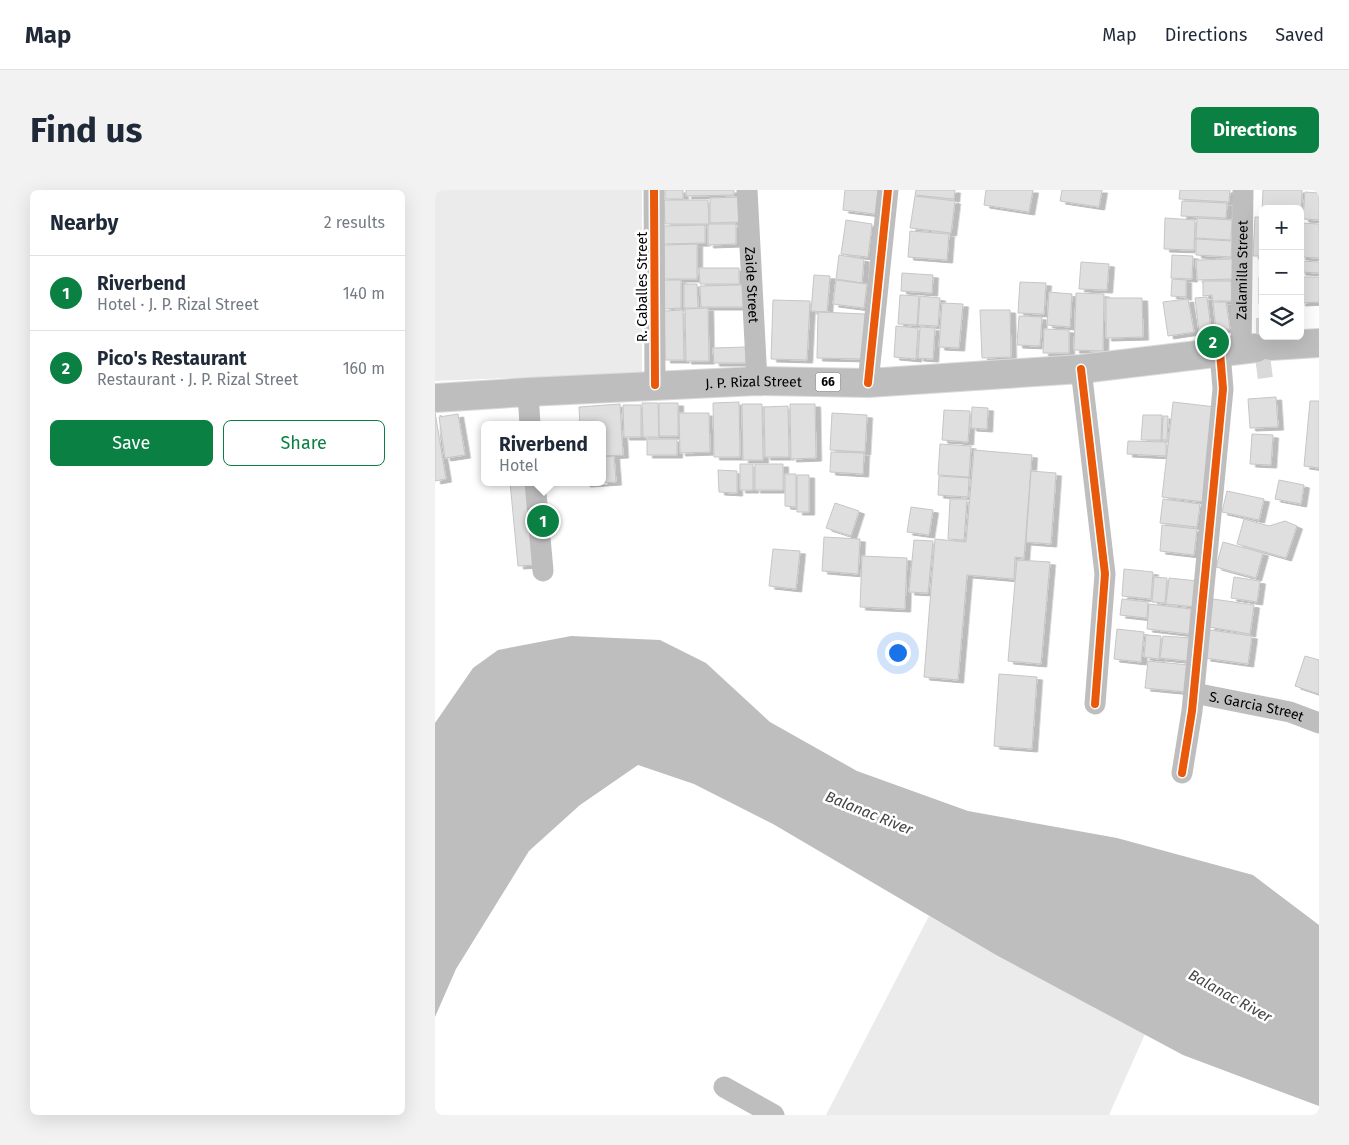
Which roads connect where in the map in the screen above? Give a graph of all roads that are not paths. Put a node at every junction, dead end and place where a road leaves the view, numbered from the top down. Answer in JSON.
{"nodes":[{"id":1,"x":654,"y":190,"type":"edge"},
{"id":2,"x":747,"y":190,"type":"edge"},
{"id":3,"x":888,"y":190,"type":"edge"},
{"id":4,"x":1243,"y":190,"type":"edge"},
{"id":5,"x":1267,"y":347,"type":"edge"},
{"id":6,"x":1081,"y":369,"type":"junction"},
{"id":7,"x":757,"y":381,"type":"junction"},
{"id":8,"x":868,"y":383,"type":"junction"},
{"id":9,"x":655,"y":385,"type":"junction"},
{"id":10,"x":529,"y":392,"type":"junction"},
{"id":11,"x":435,"y":398,"type":"edge"},
{"id":12,"x":530,"y":421,"type":"edge"},
{"id":13,"x":535,"y":486,"type":"edge"},
{"id":14,"x":543,"y":571,"type":"dead end"},
{"id":15,"x":1193,"y":693,"type":"junction"},
{"id":16,"x":1095,"y":704,"type":"dead end"},
{"id":17,"x":1319,"y":723,"type":"edge"},
{"id":18,"x":1182,"y":773,"type":"dead end"},
{"id":19,"x":724,"y":1087,"type":"dead end"},
{"id":20,"x":774,"y":1115,"type":"edge"}],
"edges":[{"from":1,"to":9,"type":"street","name":"R. Caballes Street"},
{"from":2,"to":7,"type":"street","name":"Zaide Street"},
{"from":3,"to":8,"type":"street"},
{"from":4,"to":5,"type":"street","name":"Zalamilla Street"},
{"from":5,"to":6,"type":"main road","name":"J. P. Rizal Street","number":"66"},
{"from":5,"to":15,"type":"street","name":"Zalamilla Street"},
{"from":6,"to":8,"type":"main road","name":"J. P. Rizal Street","number":"66"},
{"from":6,"to":16,"type":"street"},
{"from":7,"to":8,"type":"main road","name":"J. P. Rizal Street","number":"66"},
{"from":7,"to":9,"type":"main road","name":"J. P. Rizal Street","number":"66"},
{"from":9,"to":10,"type":"main road","name":"J. P. Rizal Street","number":"66"},
{"from":10,"to":11,"type":"main road","name":"J. P. Rizal Street","number":"66"},
{"from":10,"to":12,"type":"street"},
{"from":13,"to":14,"type":"street"},
{"from":15,"to":17,"type":"street","name":"S. Garcia Street"},
{"from":15,"to":18,"type":"street","name":"Zalamilla Street"},
{"from":19,"to":20,"type":"street"}]}
